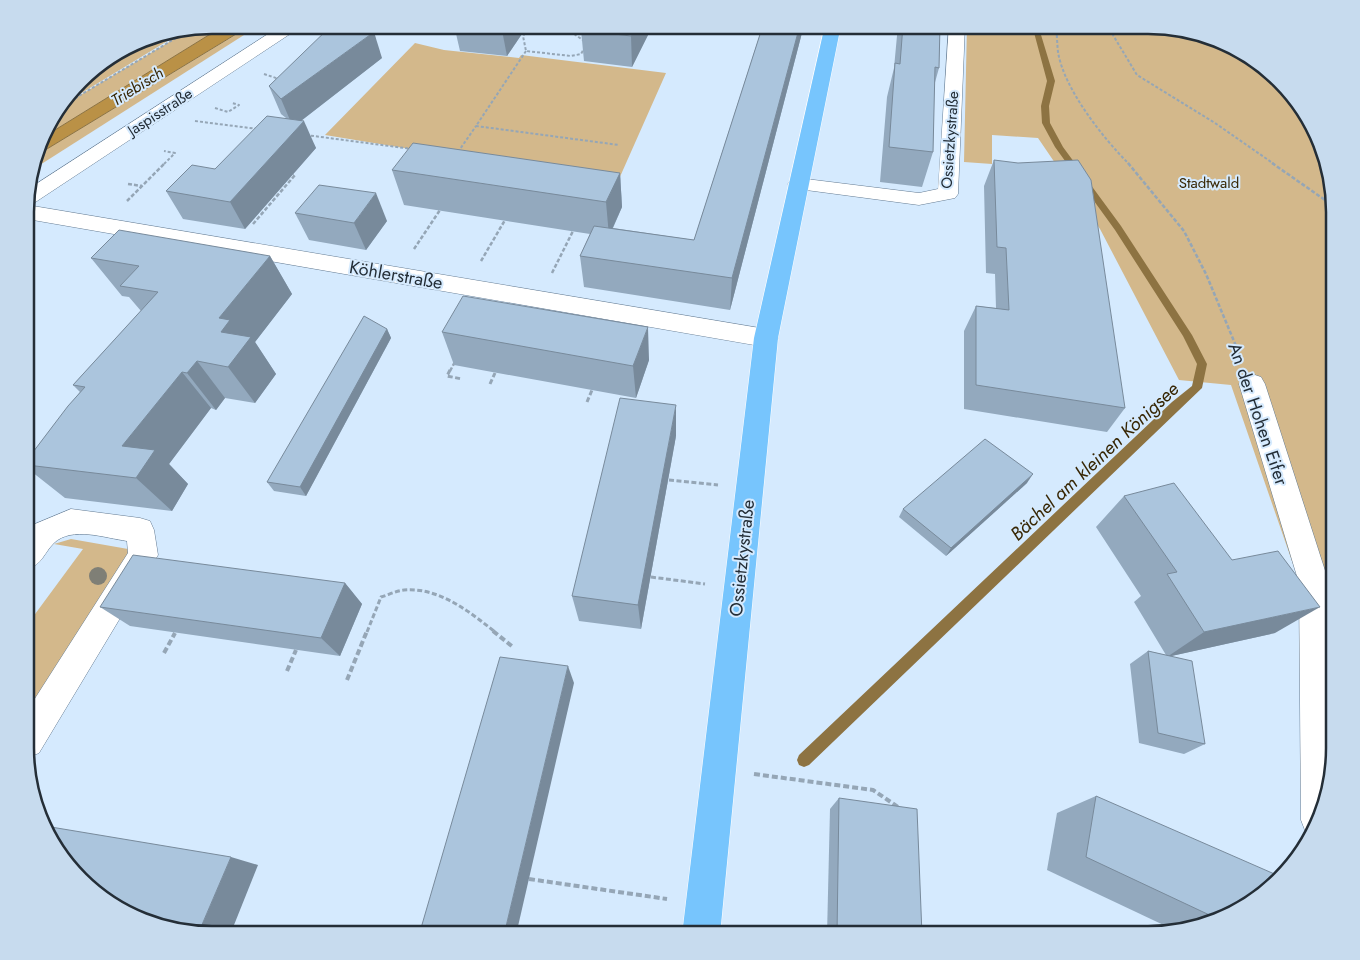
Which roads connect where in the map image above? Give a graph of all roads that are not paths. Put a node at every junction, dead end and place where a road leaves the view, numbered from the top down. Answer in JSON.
{"nodes":[{"id":1,"x":279,"y":34,"type":"edge"},
{"id":2,"x":831,"y":34,"type":"edge"},
{"id":3,"x":957,"y":34,"type":"edge"},
{"id":4,"x":798,"y":184,"type":"junction"},
{"id":5,"x":35,"y":194,"type":"edge"},
{"id":6,"x":34,"y":213,"type":"edge"},
{"id":7,"x":766,"y":338,"type":"junction"},
{"id":8,"x":1252,"y":384,"type":"road end"},
{"id":9,"x":34,"y":547,"type":"edge"},
{"id":10,"x":34,"y":730,"type":"edge"},
{"id":11,"x":1319,"y":799,"type":"edge"},
{"id":12,"x":702,"y":926,"type":"edge"}],
"edges":[{"from":1,"to":5,"type":"street","name":"Jaspisstraße"},
{"from":2,"to":4,"type":"main road","name":"Ossietzkystraße"},
{"from":3,"to":4,"type":"street","name":"Ossietzkystraße"},
{"from":4,"to":7,"type":"main road","name":"Ossietzkystraße"},
{"from":6,"to":7,"type":"street","name":"Köhlerstraße"},
{"from":7,"to":12,"type":"main road","name":"Ossietzkystraße"},
{"from":8,"to":11,"type":"street","name":"An der Hohen Eifer"},
{"from":9,"to":10,"type":"street"}]}
